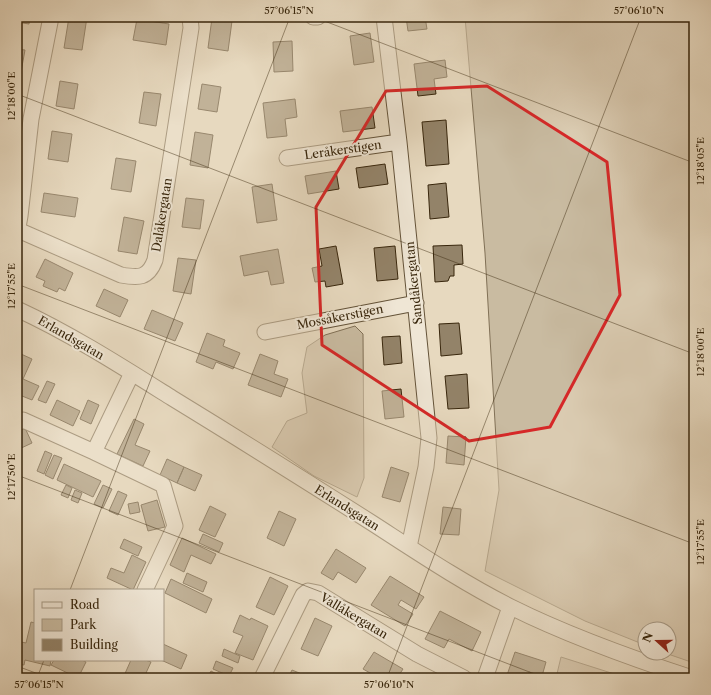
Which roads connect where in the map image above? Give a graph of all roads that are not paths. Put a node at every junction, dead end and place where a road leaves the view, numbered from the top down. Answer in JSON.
{"nodes":[{"id":1,"x":51,"y":17,"type":"edge"},
{"id":2,"x":190,"y":17,"type":"edge"},
{"id":3,"x":313,"y":17,"type":"edge"},
{"id":4,"x":318,"y":17,"type":"edge"},
{"id":5,"x":384,"y":17,"type":"edge"},
{"id":6,"x":399,"y":142,"type":"junction"},
{"id":7,"x":287,"y":158,"type":"dead end"},
{"id":8,"x":17,"y":231,"type":"edge"},
{"id":9,"x":416,"y":302,"type":"junction"},
{"id":10,"x":17,"y":309,"type":"edge"},
{"id":11,"x":265,"y":332,"type":"dead end"},
{"id":12,"x":132,"y":373,"type":"junction"},
{"id":13,"x":17,"y":422,"type":"edge"},
{"id":14,"x":94,"y":452,"type":"junction"},
{"id":15,"x":409,"y":547,"type":"junction"},
{"id":16,"x":145,"y":589,"type":"edge"},
{"id":17,"x":510,"y":607,"type":"junction"},
{"id":18,"x":262,"y":678,"type":"edge"},
{"id":19,"x":464,"y":678,"type":"edge"},
{"id":20,"x":485,"y":678,"type":"edge"},
{"id":21,"x":692,"y":678,"type":"edge"}],
"edges":[{"from":1,"to":8,"type":"street","name":"Dalåkergatan"},
{"from":2,"to":8,"type":"street","name":"Dalåkergatan"},
{"from":3,"to":4,"type":"street"},
{"from":5,"to":6,"type":"street","name":"Sandåkergatan"},
{"from":6,"to":7,"type":"street","name":"Leråkerstigen"},
{"from":6,"to":9,"type":"street","name":"Sandåkergatan"},
{"from":9,"to":11,"type":"street","name":"Mossåkerstigen"},
{"from":9,"to":15,"type":"street","name":"Sandåkergatan"},
{"from":10,"to":12,"type":"street","name":"Erlandsgatan"},
{"from":12,"to":14,"type":"street"},
{"from":12,"to":15,"type":"street","name":"Erlandsgatan"},
{"from":13,"to":14,"type":"street"},
{"from":14,"to":16,"type":"street"},
{"from":15,"to":17,"type":"street","name":"Erlandsgatan"},
{"from":17,"to":20,"type":"street"},
{"from":17,"to":21,"type":"street","name":"Erlandsgatan"},
{"from":18,"to":19,"type":"street","name":"Vallåkergatan"}]}
